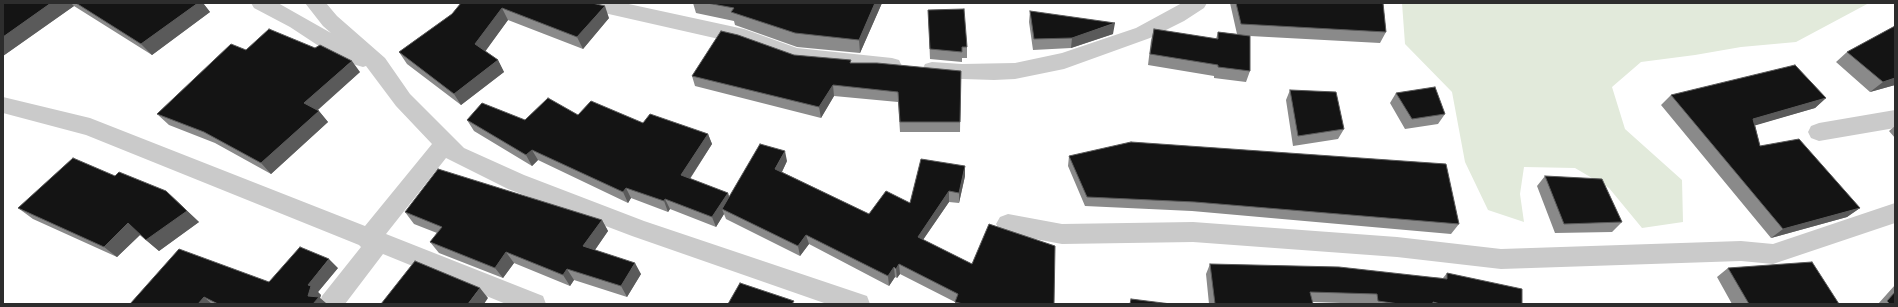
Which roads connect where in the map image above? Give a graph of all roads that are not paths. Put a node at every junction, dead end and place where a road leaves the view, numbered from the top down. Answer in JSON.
{"nodes":[{"id":1,"x":261,"y":3,"type":"edge"},
{"id":2,"x":315,"y":3,"type":"edge"},
{"id":3,"x":591,"y":3,"type":"edge"},
{"id":4,"x":1197,"y":3,"type":"edge"},
{"id":5,"x":378,"y":64,"type":"junction"},
{"id":6,"x":3,"y":105,"type":"edge"},
{"id":7,"x":1895,"y":119,"type":"edge"},
{"id":8,"x":1819,"y":132,"type":"dead end"},
{"id":9,"x":451,"y":149,"type":"junction"},
{"id":10,"x":1895,"y":213,"type":"edge"},
{"id":11,"x":1008,"y":224,"type":"dead end"},
{"id":12,"x":373,"y":241,"type":"junction"},
{"id":13,"x":331,"y":304,"type":"edge"},
{"id":14,"x":534,"y":304,"type":"edge"},
{"id":15,"x":858,"y":304,"type":"edge"}],
"edges":[{"from":1,"to":5,"type":"street"},
{"from":2,"to":5,"type":"street"},
{"from":3,"to":4,"type":"street"},
{"from":5,"to":9,"type":"street"},
{"from":6,"to":12,"type":"street"},
{"from":7,"to":8,"type":"street"},
{"from":9,"to":12,"type":"street"},
{"from":9,"to":15,"type":"street"},
{"from":10,"to":11,"type":"street"},
{"from":12,"to":13,"type":"street"},
{"from":12,"to":14,"type":"street"}]}
